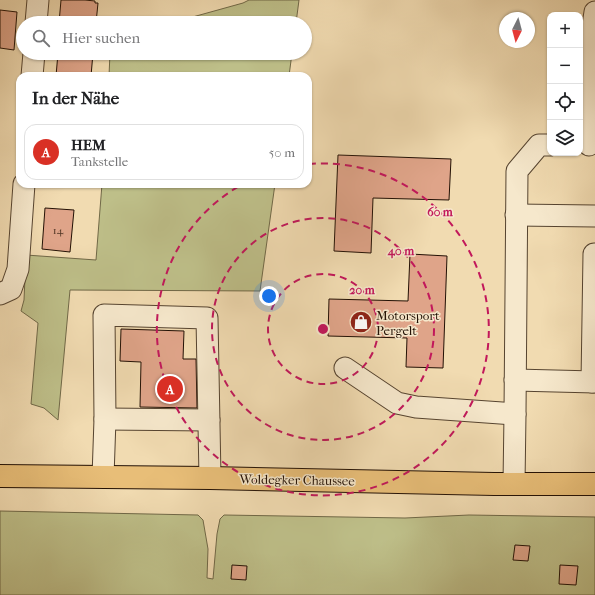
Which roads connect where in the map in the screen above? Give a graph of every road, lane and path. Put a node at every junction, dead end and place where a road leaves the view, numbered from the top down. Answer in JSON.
{"nodes":[{"id":1,"x":38,"y":0,"type":"edge"},
{"id":2,"x":595,"y":12,"type":"edge"},
{"id":3,"x":37,"y":16,"type":"edge"},
{"id":4,"x":33,"y":60,"type":"edge"},
{"id":5,"x":32,"y":72,"type":"edge"},
{"id":6,"x":547,"y":145,"type":"edge"},
{"id":7,"x":588,"y":145,"type":"edge"},
{"id":8,"x":24,"y":188,"type":"edge"},
{"id":9,"x":516,"y":214,"type":"junction"},
{"id":10,"x":595,"y":216,"type":"edge"},
{"id":11,"x":594,"y":254,"type":"dead end"},
{"id":12,"x":6,"y":291,"type":"edge"},
{"id":13,"x":345,"y":368,"type":"dead end"},
{"id":14,"x":515,"y":380,"type":"junction"},
{"id":15,"x":593,"y":382,"type":"edge"},
{"id":16,"x":515,"y":414,"type":"junction"},
{"id":17,"x":104,"y":419,"type":"junction"},
{"id":18,"x":209,"y":420,"type":"junction"},
{"id":19,"x":0,"y":476,"type":"edge"},
{"id":20,"x":103,"y":477,"type":"junction"},
{"id":21,"x":210,"y":478,"type":"junction"},
{"id":22,"x":514,"y":484,"type":"junction"},
{"id":23,"x":595,"y":484,"type":"edge"}],
"edges":[{"from":1,"to":3,"type":"street"},
{"from":2,"to":7,"type":"street"},
{"from":4,"to":5,"type":"street"},
{"from":6,"to":9,"type":"street"},
{"from":8,"to":12,"type":"street"},
{"from":9,"to":10,"type":"street"},
{"from":9,"to":14,"type":"street"},
{"from":11,"to":15,"type":"street"},
{"from":13,"to":16,"type":"street"},
{"from":14,"to":15,"type":"street"},
{"from":14,"to":16,"type":"street"},
{"from":16,"to":22,"type":"street"},
{"from":17,"to":18,"type":"street"},
{"from":17,"to":18,"type":"street"},
{"from":17,"to":20,"type":"street"},
{"from":18,"to":21,"type":"street"},
{"from":19,"to":20,"type":"main road","name":"Woldegker Chaussee"},
{"from":20,"to":21,"type":"main road","name":"Woldegker Chaussee"},
{"from":21,"to":22,"type":"main road","name":"Woldegker Chaussee"},
{"from":22,"to":23,"type":"main road","name":"Woldegker Chaussee"}]}
